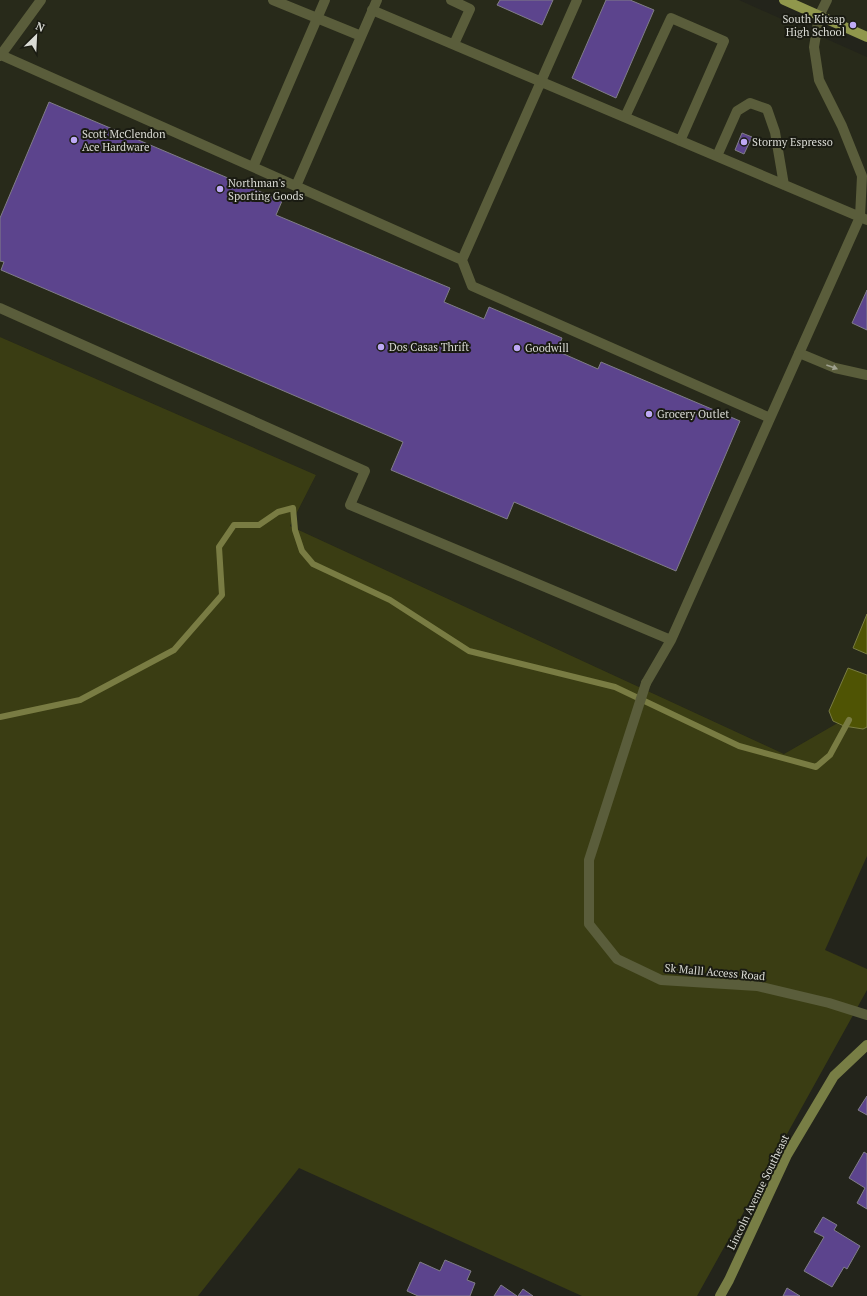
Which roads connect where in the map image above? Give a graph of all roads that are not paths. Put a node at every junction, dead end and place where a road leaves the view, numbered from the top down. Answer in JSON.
{"nodes":[{"id":1,"x":41,"y":0,"type":"edge"},
{"id":2,"x":273,"y":0,"type":"edge"},
{"id":3,"x":325,"y":0,"type":"edge"},
{"id":4,"x":377,"y":0,"type":"edge"},
{"id":5,"x":451,"y":0,"type":"edge"},
{"id":6,"x":577,"y":0,"type":"edge"},
{"id":7,"x":784,"y":0,"type":"edge"},
{"id":8,"x":827,"y":0,"type":"edge"},
{"id":9,"x":372,"y":10,"type":"junction"},
{"id":10,"x":819,"y":16,"type":"junction"},
{"id":11,"x":317,"y":18,"type":"junction"},
{"id":12,"x":361,"y":36,"type":"junction"},
{"id":13,"x":867,"y":37,"type":"edge"},
{"id":14,"x":454,"y":44,"type":"junction"},
{"id":15,"x":0,"y":56,"type":"edge"},
{"id":16,"x":541,"y":81,"type":"junction"},
{"id":17,"x":625,"y":117,"type":"junction"},
{"id":18,"x":680,"y":140,"type":"junction"},
{"id":19,"x":717,"y":156,"type":"junction"},
{"id":20,"x":254,"y":167,"type":"junction"},
{"id":21,"x":784,"y":185,"type":"junction"},
{"id":22,"x":296,"y":186,"type":"junction"},
{"id":23,"x":863,"y":219,"type":"edge"},
{"id":24,"x":462,"y":260,"type":"junction"},
{"id":25,"x":0,"y":308,"type":"edge"},
{"id":26,"x":799,"y":353,"type":"junction"},
{"id":27,"x":867,"y":375,"type":"edge"},
{"id":28,"x":770,"y":418,"type":"junction"},
{"id":29,"x":671,"y":640,"type":"junction"},
{"id":30,"x":867,"y":1015,"type":"edge"},
{"id":31,"x":867,"y":1045,"type":"edge"},
{"id":32,"x":720,"y":1296,"type":"edge"}],
"edges":[{"from":1,"to":15,"type":"street"},
{"from":2,"to":11,"type":"street"},
{"from":3,"to":11,"type":"street"},
{"from":4,"to":9,"type":"street"},
{"from":5,"to":14,"type":"street"},
{"from":6,"to":16,"type":"street"},
{"from":7,"to":10,"type":"main road"},
{"from":8,"to":10,"type":"street"},
{"from":9,"to":12,"type":"street"},
{"from":9,"to":14,"type":"street"},
{"from":10,"to":13,"type":"main road"},
{"from":10,"to":23,"type":"street"},
{"from":11,"to":12,"type":"street"},
{"from":11,"to":20,"type":"street"},
{"from":12,"to":22,"type":"street"},
{"from":14,"to":16,"type":"street"},
{"from":15,"to":20,"type":"street"},
{"from":16,"to":17,"type":"street"},
{"from":16,"to":24,"type":"street"},
{"from":17,"to":18,"type":"street"},
{"from":17,"to":18,"type":"street"},
{"from":18,"to":19,"type":"street"},
{"from":19,"to":21,"type":"street"},
{"from":19,"to":21,"type":"street"},
{"from":20,"to":22,"type":"street"},
{"from":21,"to":23,"type":"street"},
{"from":22,"to":24,"type":"street"},
{"from":23,"to":26,"type":"street","name":"Sk Malll Access Road"},
{"from":24,"to":28,"type":"street"},
{"from":25,"to":29,"type":"street"},
{"from":26,"to":27,"type":"street","one_way":true},
{"from":26,"to":28,"type":"street","name":"Sk Malll Access Road"},
{"from":28,"to":29,"type":"street","name":"Sk Malll Access Road"},
{"from":29,"to":30,"type":"street","name":"Sk Malll Access Road"},
{"from":31,"to":32,"type":"street","name":"Lincoln Avenue Southeast"}]}
